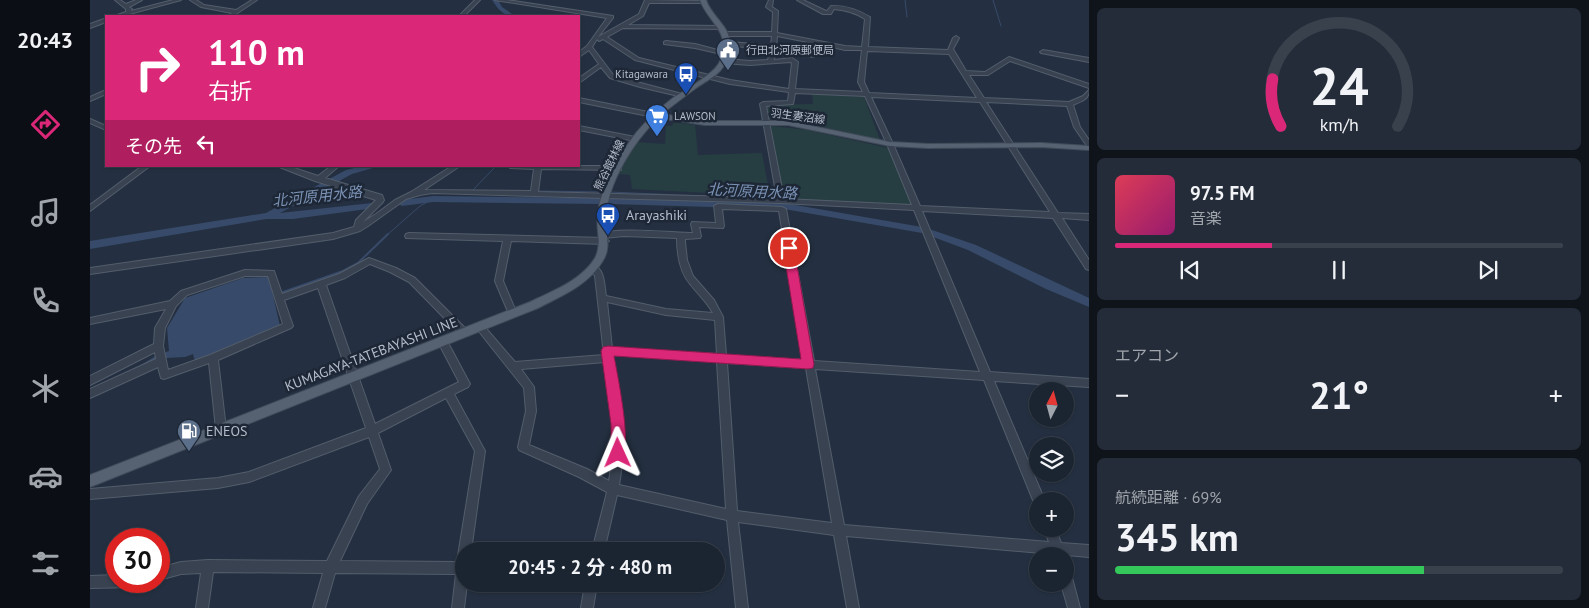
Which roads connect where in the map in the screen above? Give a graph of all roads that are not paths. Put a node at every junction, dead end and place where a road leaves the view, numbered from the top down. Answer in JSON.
{"nodes":[{"id":1,"x":117,"y":0,"type":"edge"},
{"id":2,"x":140,"y":0,"type":"edge"},
{"id":3,"x":180,"y":0,"type":"edge"},
{"id":4,"x":192,"y":0,"type":"edge"},
{"id":5,"x":255,"y":0,"type":"edge"},
{"id":6,"x":478,"y":0,"type":"edge"},
{"id":7,"x":497,"y":0,"type":"edge"},
{"id":8,"x":771,"y":0,"type":"edge"},
{"id":9,"x":799,"y":0,"type":"edge"},
{"id":10,"x":703,"y":1,"type":"edge"},
{"id":11,"x":126,"y":6,"type":"junction"},
{"id":12,"x":236,"y":12,"type":"junction"},
{"id":13,"x":128,"y":13,"type":"junction"},
{"id":14,"x":121,"y":15,"type":"edge"},
{"id":15,"x":231,"y":15,"type":"edge"},
{"id":16,"x":462,"y":15,"type":"edge"},
{"id":17,"x":105,"y":20,"type":"edge"},
{"id":18,"x":90,"y":26,"type":"edge"},
{"id":19,"x":622,"y":26,"type":"junction"},
{"id":20,"x":724,"y":31,"type":"junction"},
{"id":21,"x":775,"y":34,"type":"junction"},
{"id":22,"x":603,"y":37,"type":"junction"},
{"id":23,"x":956,"y":38,"type":"dead end"},
{"id":24,"x":666,"y":43,"type":"dead end"},
{"id":25,"x":816,"y":43,"type":"junction"},
{"id":26,"x":727,"y":44,"type":"junction"},
{"id":27,"x":589,"y":46,"type":"junction"},
{"id":28,"x":773,"y":49,"type":"junction"},
{"id":29,"x":864,"y":49,"type":"junction"},
{"id":30,"x":726,"y":52,"type":"junction"},
{"id":31,"x":951,"y":52,"type":"junction"},
{"id":32,"x":1043,"y":52,"type":"dead end"},
{"id":33,"x":580,"y":53,"type":"edge"},
{"id":34,"x":1089,"y":60,"type":"edge"},
{"id":35,"x":724,"y":61,"type":"junction"},
{"id":36,"x":770,"y":62,"type":"junction"},
{"id":37,"x":602,"y":64,"type":"junction"},
{"id":38,"x":965,"y":72,"type":"junction"},
{"id":39,"x":707,"y":77,"type":"junction"},
{"id":40,"x":580,"y":80,"type":"edge"},
{"id":41,"x":1089,"y":86,"type":"edge"},
{"id":42,"x":792,"y":91,"type":"junction"},
{"id":43,"x":105,"y":92,"type":"edge"},
{"id":44,"x":1089,"y":92,"type":"edge"},
{"id":45,"x":683,"y":94,"type":"junction"},
{"id":46,"x":866,"y":95,"type":"junction"},
{"id":47,"x":90,"y":99,"type":"edge"},
{"id":48,"x":580,"y":100,"type":"edge"},
{"id":49,"x":983,"y":100,"type":"junction"},
{"id":50,"x":1070,"y":104,"type":"junction"},
{"id":51,"x":658,"y":116,"type":"junction"},
{"id":52,"x":90,"y":121,"type":"edge"},
{"id":53,"x":766,"y":122,"type":"junction"},
{"id":54,"x":105,"y":126,"type":"edge"},
{"id":55,"x":580,"y":128,"type":"edge"},
{"id":56,"x":634,"y":139,"type":"junction"},
{"id":57,"x":890,"y":144,"type":"junction"},
{"id":58,"x":1012,"y":146,"type":"junction"},
{"id":59,"x":1089,"y":146,"type":"edge"},
{"id":60,"x":146,"y":167,"type":"edge"},
{"id":61,"x":283,"y":167,"type":"edge"},
{"id":62,"x":302,"y":167,"type":"edge"},
{"id":63,"x":335,"y":167,"type":"edge"},
{"id":64,"x":455,"y":167,"type":"edge"},
{"id":65,"x":538,"y":167,"type":"edge"},
{"id":66,"x":578,"y":167,"type":"edge"},
{"id":67,"x":619,"y":168,"type":"junction"},
{"id":68,"x":297,"y":172,"type":"junction"},
{"id":69,"x":320,"y":179,"type":"junction"},
{"id":70,"x":414,"y":192,"type":"junction"},
{"id":71,"x":534,"y":195,"type":"junction"},
{"id":72,"x":605,"y":199,"type":"junction"},
{"id":73,"x":781,"y":201,"type":"junction"},
{"id":74,"x":916,"y":208,"type":"junction"},
{"id":75,"x":90,"y":209,"type":"edge"},
{"id":76,"x":1057,"y":216,"type":"junction"},
{"id":77,"x":1089,"y":217,"type":"edge"},
{"id":78,"x":357,"y":229,"type":"junction"},
{"id":79,"x":409,"y":236,"type":"dead end"},
{"id":80,"x":680,"y":236,"type":"junction"},
{"id":81,"x":604,"y":238,"type":"junction"},
{"id":82,"x":507,"y":239,"type":"junction"},
{"id":83,"x":1089,"y":266,"type":"edge"},
{"id":84,"x":593,"y":267,"type":"junction"},
{"id":85,"x":90,"y":271,"type":"edge"},
{"id":86,"x":321,"y":284,"type":"junction"},
{"id":87,"x":280,"y":298,"type":"junction"},
{"id":88,"x":601,"y":298,"type":"junction"},
{"id":89,"x":173,"y":304,"type":"junction"},
{"id":90,"x":513,"y":314,"type":"junction"},
{"id":91,"x":719,"y":317,"type":"junction"},
{"id":92,"x":90,"y":321,"type":"edge"},
{"id":93,"x":480,"y":327,"type":"junction"},
{"id":94,"x":465,"y":333,"type":"junction"},
{"id":95,"x":443,"y":342,"type":"junction"},
{"id":96,"x":158,"y":346,"type":"junction"},
{"id":97,"x":608,"y":354,"type":"junction"},
{"id":98,"x":213,"y":358,"type":"junction"},
{"id":99,"x":722,"y":358,"type":"junction"},
{"id":100,"x":162,"y":361,"type":"junction"},
{"id":101,"x":808,"y":364,"type":"junction"},
{"id":102,"x":513,"y":366,"type":"junction"},
{"id":103,"x":986,"y":376,"type":"junction"},
{"id":104,"x":354,"y":377,"type":"junction"},
{"id":105,"x":90,"y":380,"type":"edge"},
{"id":106,"x":1089,"y":383,"type":"edge"},
{"id":107,"x":448,"y":392,"type":"junction"},
{"id":108,"x":90,"y":394,"type":"edge"},
{"id":109,"x":221,"y":429,"type":"junction"},
{"id":110,"x":372,"y":431,"type":"junction"},
{"id":111,"x":90,"y":480,"type":"edge"},
{"id":112,"x":613,"y":489,"type":"junction"},
{"id":113,"x":1035,"y":492,"type":"edge"},
{"id":114,"x":90,"y":494,"type":"edge"},
{"id":115,"x":732,"y":516,"type":"junction"},
{"id":116,"x":839,"y":530,"type":"junction"},
{"id":117,"x":465,"y":542,"type":"edge"},
{"id":118,"x":600,"y":542,"type":"edge"},
{"id":119,"x":1029,"y":549,"type":"edge"},
{"id":120,"x":1089,"y":551,"type":"edge"},
{"id":121,"x":1074,"y":552,"type":"edge"},
{"id":122,"x":455,"y":564,"type":"edge"},
{"id":123,"x":208,"y":566,"type":"junction"},
{"id":124,"x":330,"y":568,"type":"junction"},
{"id":125,"x":170,"y":571,"type":"edge"},
{"id":126,"x":90,"y":582,"type":"edge"},
{"id":127,"x":105,"y":582,"type":"edge"},
{"id":128,"x":460,"y":592,"type":"edge"},
{"id":129,"x":589,"y":592,"type":"edge"},
{"id":130,"x":1070,"y":592,"type":"edge"},
{"id":131,"x":202,"y":608,"type":"edge"},
{"id":132,"x":319,"y":608,"type":"edge"},
{"id":133,"x":458,"y":608,"type":"edge"},
{"id":134,"x":586,"y":608,"type":"edge"},
{"id":135,"x":742,"y":608,"type":"edge"},
{"id":136,"x":853,"y":608,"type":"edge"},
{"id":137,"x":1074,"y":608,"type":"edge"}],
"edges":[{"from":1,"to":11,"type":"street"},
{"from":2,"to":11,"type":"street"},
{"from":3,"to":13,"type":"street"},
{"from":4,"to":12,"type":"street"},
{"from":5,"to":12,"type":"street"},
{"from":6,"to":16,"type":"street"},
{"from":7,"to":27,"type":"street"},
{"from":8,"to":21,"type":"street"},
{"from":9,"to":29,"type":"street"},
{"from":10,"to":19,"type":"street"},
{"from":10,"to":20,"type":"main road"},
{"from":11,"to":13,"type":"street"},
{"from":12,"to":15,"type":"street"},
{"from":13,"to":14,"type":"street"},
{"from":17,"to":18,"type":"street"},
{"from":19,"to":20,"type":"street"},
{"from":19,"to":22,"type":"street"},
{"from":20,"to":21,"type":"street"},
{"from":20,"to":26,"type":"main road"},
{"from":21,"to":25,"type":"street"},
{"from":21,"to":28,"type":"street"},
{"from":22,"to":27,"type":"street"},
{"from":22,"to":39,"type":"street"},
{"from":23,"to":31,"type":"street"},
{"from":24,"to":30,"type":"street"},
{"from":25,"to":28,"type":"street"},
{"from":25,"to":29,"type":"street"},
{"from":26,"to":28,"type":"street"},
{"from":26,"to":30,"type":"main road"},
{"from":27,"to":33,"type":"street"},
{"from":27,"to":37,"type":"street"},
{"from":28,"to":36,"type":"street"},
{"from":29,"to":31,"type":"street"},
{"from":29,"to":46,"type":"street"},
{"from":30,"to":35,"type":"main road"},
{"from":31,"to":38,"type":"street"},
{"from":32,"to":34,"type":"street"},
{"from":35,"to":36,"type":"street"},
{"from":35,"to":39,"type":"main road"},
{"from":36,"to":42,"type":"street"},
{"from":37,"to":40,"type":"street"},
{"from":37,"to":45,"type":"street"},
{"from":38,"to":41,"type":"street"},
{"from":38,"to":49,"type":"street"},
{"from":39,"to":42,"type":"street"},
{"from":39,"to":45,"type":"main road"},
{"from":42,"to":46,"type":"street"},
{"from":42,"to":53,"type":"street"},
{"from":43,"to":47,"type":"street"},
{"from":44,"to":50,"type":"street"},
{"from":45,"to":51,"type":"main road"},
{"from":46,"to":49,"type":"street"},
{"from":46,"to":57,"type":"street"},
{"from":48,"to":51,"type":"street"},
{"from":49,"to":50,"type":"street"},
{"from":49,"to":58,"type":"street"},
{"from":50,"to":59,"type":"street"},
{"from":51,"to":53,"type":"main road","name":"羽生妻沼線"},
{"from":51,"to":56,"type":"main road","name":"熊谷館林線"},
{"from":52,"to":54,"type":"street"},
{"from":53,"to":57,"type":"main road","name":"羽生妻沼線"},
{"from":53,"to":73,"type":"street"},
{"from":55,"to":56,"type":"street"},
{"from":56,"to":67,"type":"main road","name":"熊谷館林線"},
{"from":57,"to":58,"type":"main road","name":"羽生妻沼線"},
{"from":57,"to":74,"type":"street"},
{"from":58,"to":59,"type":"main road","name":"羽生妻沼線"},
{"from":58,"to":76,"type":"street"},
{"from":60,"to":75,"type":"street"},
{"from":61,"to":68,"type":"street"},
{"from":62,"to":68,"type":"street"},
{"from":63,"to":69,"type":"street"},
{"from":64,"to":70,"type":"street"},
{"from":65,"to":71,"type":"street"},
{"from":66,"to":67,"type":"street"},
{"from":67,"to":72,"type":"main road","name":"熊谷館林線"},
{"from":68,"to":69,"type":"street"},
{"from":69,"to":78,"type":"street"},
{"from":70,"to":71,"type":"street"},
{"from":70,"to":78,"type":"street"},
{"from":71,"to":72,"type":"street"},
{"from":72,"to":73,"type":"street"},
{"from":72,"to":81,"type":"main road","name":"KUMAGAYA-TATEBAYASHI LINE"},
{"from":73,"to":74,"type":"street"},
{"from":74,"to":76,"type":"street"},
{"from":74,"to":103,"type":"street"},
{"from":76,"to":77,"type":"street"},
{"from":76,"to":83,"type":"street"},
{"from":78,"to":85,"type":"street"},
{"from":79,"to":82,"type":"street"},
{"from":80,"to":81,"type":"street"},
{"from":80,"to":91,"type":"street"},
{"from":80,"to":101,"type":"street"},
{"from":81,"to":82,"type":"street"},
{"from":81,"to":84,"type":"main road","name":"KUMAGAYA-TATEBAYASHI LINE"},
{"from":82,"to":90,"type":"street"},
{"from":84,"to":88,"type":"street"},
{"from":84,"to":90,"type":"main road","name":"KUMAGAYA-TATEBAYASHI LINE"},
{"from":86,"to":87,"type":"street"},
{"from":86,"to":94,"type":"street"},
{"from":86,"to":104,"type":"street"},
{"from":87,"to":89,"type":"street"},
{"from":87,"to":98,"type":"street"},
{"from":88,"to":91,"type":"street"},
{"from":88,"to":97,"type":"street"},
{"from":89,"to":92,"type":"street"},
{"from":89,"to":96,"type":"street"},
{"from":90,"to":93,"type":"main road","name":"KUMAGAYA-TATEBAYASHI LINE"},
{"from":91,"to":99,"type":"street"},
{"from":93,"to":94,"type":"main road","name":"KUMAGAYA-TATEBAYASHI LINE"},
{"from":93,"to":102,"type":"street"},
{"from":94,"to":95,"type":"main road","name":"KUMAGAYA-TATEBAYASHI LINE"},
{"from":95,"to":104,"type":"main road","name":"KUMAGAYA-TATEBAYASHI LINE"},
{"from":95,"to":107,"type":"street"},
{"from":96,"to":100,"type":"street"},
{"from":96,"to":105,"type":"street"},
{"from":97,"to":99,"type":"street"},
{"from":97,"to":102,"type":"street"},
{"from":97,"to":112,"type":"street"},
{"from":98,"to":100,"type":"street"},
{"from":98,"to":109,"type":"street"},
{"from":99,"to":101,"type":"street"},
{"from":99,"to":115,"type":"street"},
{"from":100,"to":108,"type":"street"},
{"from":101,"to":103,"type":"street"},
{"from":101,"to":116,"type":"street"},
{"from":102,"to":112,"type":"street"},
{"from":103,"to":106,"type":"street"},
{"from":103,"to":113,"type":"street"},
{"from":104,"to":109,"type":"main road","name":"KUMAGAYA-TATEBAYASHI LINE"},
{"from":104,"to":110,"type":"street"},
{"from":107,"to":110,"type":"street"},
{"from":107,"to":117,"type":"street"},
{"from":109,"to":111,"type":"main road","name":"KUMAGAYA-TATEBAYASHI LINE"},
{"from":110,"to":114,"type":"street"},
{"from":110,"to":124,"type":"street"},
{"from":112,"to":115,"type":"street"},
{"from":112,"to":118,"type":"street"},
{"from":115,"to":116,"type":"street"},
{"from":115,"to":135,"type":"street"},
{"from":116,"to":119,"type":"street"},
{"from":116,"to":136,"type":"street"},
{"from":120,"to":121,"type":"street"},
{"from":122,"to":124,"type":"street"},
{"from":123,"to":124,"type":"street"},
{"from":123,"to":125,"type":"street"},
{"from":123,"to":131,"type":"street"},
{"from":124,"to":132,"type":"street"},
{"from":126,"to":127,"type":"street"},
{"from":128,"to":133,"type":"street"},
{"from":129,"to":134,"type":"street"},
{"from":130,"to":137,"type":"street"}]}
